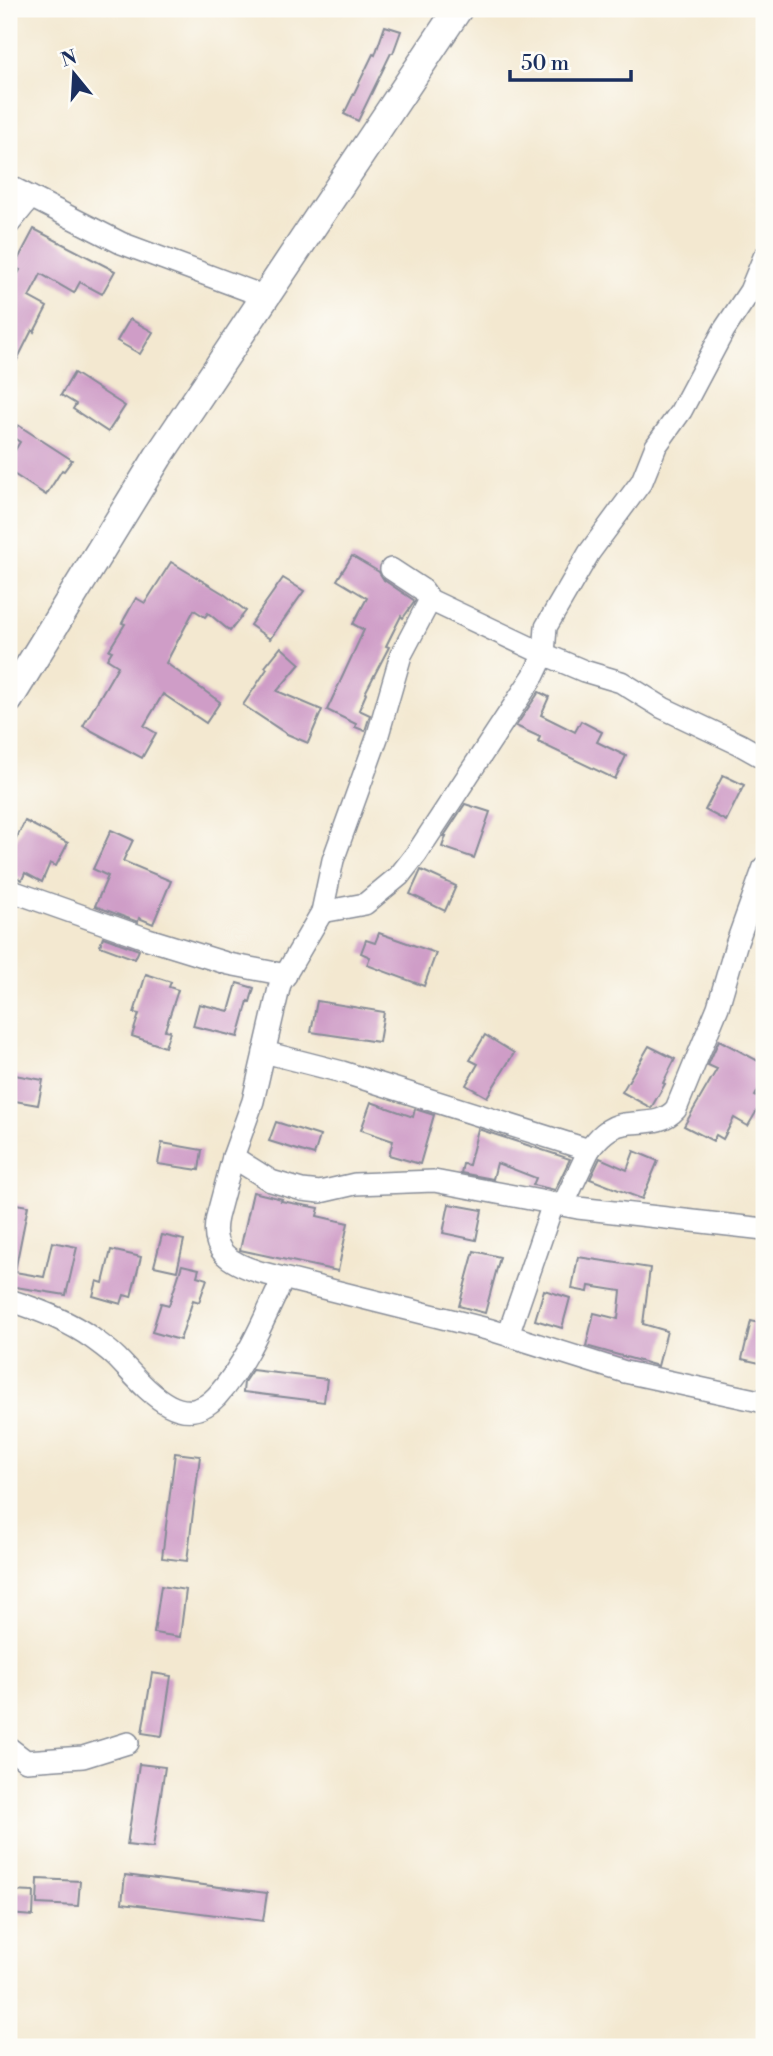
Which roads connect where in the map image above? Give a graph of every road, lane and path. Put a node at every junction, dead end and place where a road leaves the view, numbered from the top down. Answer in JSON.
{"nodes":[{"id":1,"x":458,"y":9,"type":"edge"},
{"id":2,"x":9,"y":186,"type":"edge"},
{"id":3,"x":31,"y":197,"type":"junction"},
{"id":4,"x":9,"y":224,"type":"edge"},
{"id":5,"x":764,"y":257,"type":"edge"},
{"id":6,"x":267,"y":297,"type":"junction"},
{"id":7,"x":391,"y":569,"type":"dead end"},
{"id":8,"x":429,"y":600,"type":"junction"},
{"id":9,"x":544,"y":654,"type":"junction"},
{"id":10,"x":9,"y":699,"type":"edge"},
{"id":11,"x":764,"y":758,"type":"edge"},
{"id":12,"x":764,"y":867,"type":"edge"},
{"id":13,"x":9,"y":890,"type":"edge"},
{"id":14,"x":322,"y":912,"type":"junction"},
{"id":15,"x":286,"y":975,"type":"junction"},
{"id":16,"x":264,"y":1052,"type":"junction"},
{"id":17,"x":589,"y":1150,"type":"junction"},
{"id":18,"x":233,"y":1157,"type":"junction"},
{"id":19,"x":558,"y":1205,"type":"junction"},
{"id":20,"x":764,"y":1229,"type":"edge"},
{"id":21,"x":283,"y":1279,"type":"junction"},
{"id":22,"x":9,"y":1300,"type":"edge"},
{"id":23,"x":508,"y":1335,"type":"junction"},
{"id":24,"x":764,"y":1402,"type":"edge"},
{"id":25,"x":128,"y":1743,"type":"dead end"},
{"id":26,"x":9,"y":1748,"type":"edge"}],
"edges":[{"from":1,"to":6,"type":"main road"},
{"from":2,"to":3,"type":"street"},
{"from":3,"to":4,"type":"street"},
{"from":3,"to":6,"type":"street"},
{"from":5,"to":9,"type":"street"},
{"from":6,"to":10,"type":"main road"},
{"from":7,"to":8,"type":"street"},
{"from":8,"to":9,"type":"street"},
{"from":8,"to":14,"type":"street"},
{"from":9,"to":11,"type":"street"},
{"from":9,"to":14,"type":"street"},
{"from":12,"to":17,"type":"street"},
{"from":13,"to":15,"type":"street"},
{"from":14,"to":15,"type":"street"},
{"from":15,"to":16,"type":"street"},
{"from":16,"to":17,"type":"street"},
{"from":16,"to":18,"type":"street"},
{"from":17,"to":19,"type":"street"},
{"from":18,"to":19,"type":"street"},
{"from":18,"to":21,"type":"street"},
{"from":19,"to":20,"type":"street"},
{"from":19,"to":23,"type":"street"},
{"from":21,"to":22,"type":"street"},
{"from":21,"to":23,"type":"street"},
{"from":23,"to":24,"type":"street"},
{"from":25,"to":26,"type":"street"}]}
